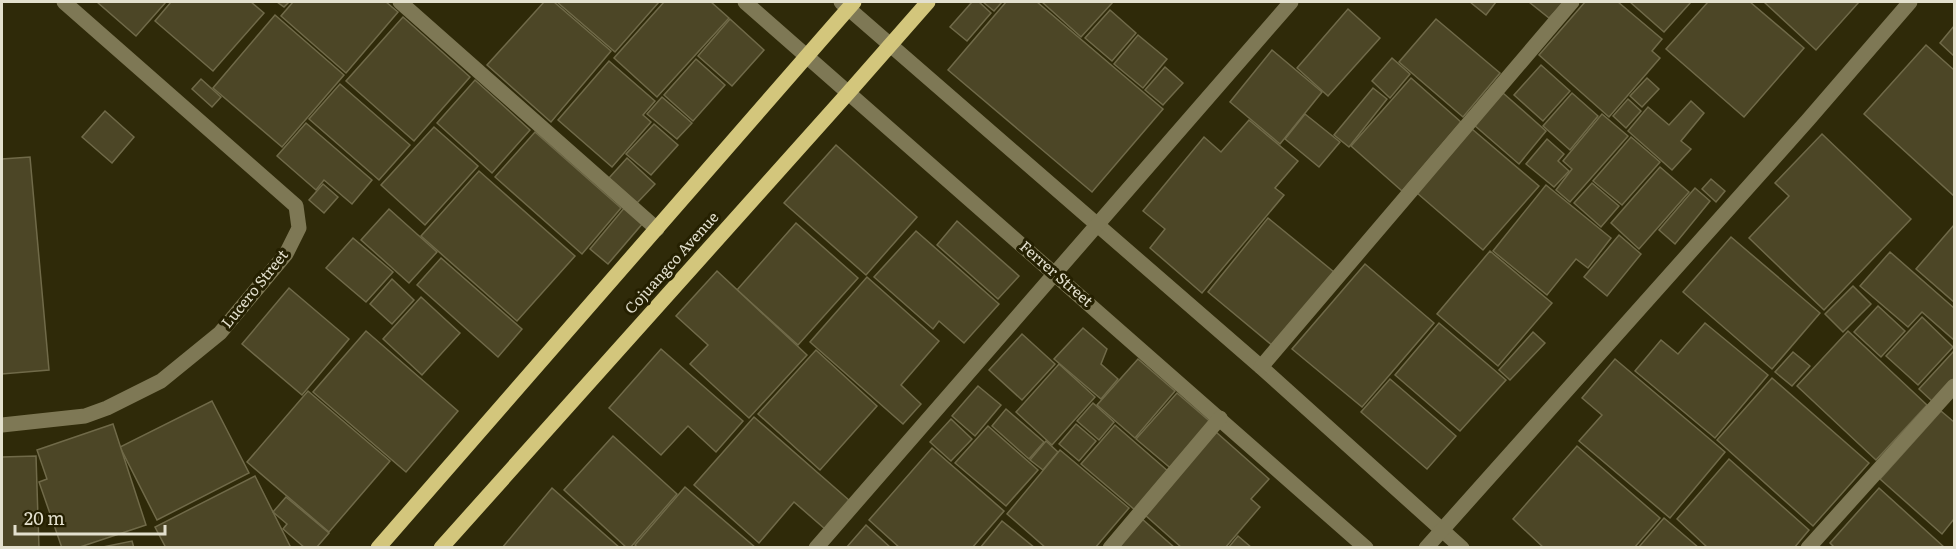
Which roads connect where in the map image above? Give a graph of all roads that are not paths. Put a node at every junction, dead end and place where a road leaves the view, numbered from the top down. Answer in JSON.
{"nodes":[{"id":1,"x":64,"y":2,"type":"edge"},
{"id":2,"x":400,"y":2,"type":"edge"},
{"id":3,"x":745,"y":2,"type":"edge"},
{"id":4,"x":928,"y":2,"type":"edge"},
{"id":5,"x":1291,"y":2,"type":"edge"},
{"id":6,"x":1572,"y":2,"type":"edge"},
{"id":7,"x":1910,"y":2,"type":"edge"},
{"id":8,"x":848,"y":4,"type":"edge"},
{"id":9,"x":892,"y":44,"type":"junction"},
{"id":10,"x":807,"y":56,"type":"junction"},
{"id":11,"x":849,"y":92,"type":"junction"},
{"id":12,"x":1098,"y":225,"type":"junction"},
{"id":13,"x":657,"y":229,"type":"junction"},
{"id":14,"x":1055,"y":274,"type":"junction"},
{"id":15,"x":1261,"y":367,"type":"junction"},
{"id":16,"x":1954,"y":386,"type":"edge"},
{"id":17,"x":1220,"y":418,"type":"junction"},
{"id":18,"x":2,"y":425,"type":"edge"},
{"id":19,"x":1442,"y":530,"type":"junction"},
{"id":20,"x":378,"y":548,"type":"edge"},
{"id":21,"x":441,"y":548,"type":"edge"},
{"id":22,"x":816,"y":548,"type":"edge"},
{"id":23,"x":1110,"y":548,"type":"edge"},
{"id":24,"x":1366,"y":548,"type":"edge"},
{"id":25,"x":1426,"y":548,"type":"edge"},
{"id":26,"x":1462,"y":548,"type":"edge"},
{"id":27,"x":1808,"y":548,"type":"edge"}],
"edges":[{"from":1,"to":18,"type":"street","name":"Lucero Street"},
{"from":2,"to":13,"type":"street"},
{"from":3,"to":10,"type":"street","name":"Ferrer Street"},
{"from":4,"to":9,"type":"main road","name":"Cojuangco Avenue"},
{"from":5,"to":12,"type":"street"},
{"from":6,"to":15,"type":"street"},
{"from":7,"to":19,"type":"street"},
{"from":8,"to":9,"type":"street"},
{"from":8,"to":10,"type":"main road"},
{"from":9,"to":11,"type":"main road","name":"Cojuangco Avenue"},
{"from":9,"to":12,"type":"street"},
{"from":10,"to":11,"type":"street","name":"Ferrer Street"},
{"from":10,"to":13,"type":"main road"},
{"from":11,"to":14,"type":"street","name":"Ferrer Street"},
{"from":11,"to":21,"type":"main road","name":"Cojuangco Avenue"},
{"from":12,"to":14,"type":"street"},
{"from":12,"to":15,"type":"street"},
{"from":13,"to":20,"type":"main road"},
{"from":14,"to":17,"type":"street","name":"Ferrer Street"},
{"from":14,"to":22,"type":"street"},
{"from":15,"to":19,"type":"street"},
{"from":16,"to":27,"type":"street"},
{"from":17,"to":23,"type":"street"},
{"from":17,"to":24,"type":"street","name":"Ferrer Street"},
{"from":19,"to":25,"type":"street"},
{"from":19,"to":26,"type":"street"}]}
